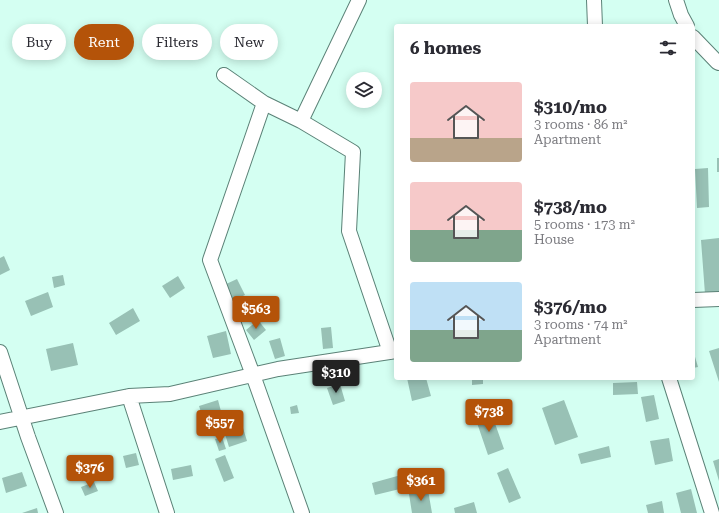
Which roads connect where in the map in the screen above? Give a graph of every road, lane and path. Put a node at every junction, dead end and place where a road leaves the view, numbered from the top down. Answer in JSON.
{"nodes":[{"id":1,"x":359,"y":0,"type":"edge"},
{"id":2,"x":594,"y":0,"type":"edge"},
{"id":3,"x":676,"y":0,"type":"edge"},
{"id":4,"x":595,"y":24,"type":"edge"},
{"id":5,"x":686,"y":24,"type":"edge"},
{"id":6,"x":695,"y":39,"type":"edge"},
{"id":7,"x":719,"y":63,"type":"edge"},
{"id":8,"x":224,"y":75,"type":"dead end"},
{"id":9,"x":264,"y":103,"type":"junction"},
{"id":10,"x":301,"y":121,"type":"junction"},
{"id":11,"x":719,"y":298,"type":"edge"},
{"id":12,"x":695,"y":300,"type":"edge"},
{"id":13,"x":0,"y":352,"type":"edge"},
{"id":14,"x":393,"y":352,"type":"edge"},
{"id":15,"x":253,"y":375,"type":"junction"},
{"id":16,"x":670,"y":380,"type":"edge"},
{"id":17,"x":129,"y":396,"type":"junction"},
{"id":18,"x":22,"y":417,"type":"junction"},
{"id":19,"x":0,"y":422,"type":"edge"},
{"id":20,"x":56,"y":513,"type":"edge"},
{"id":21,"x":167,"y":513,"type":"edge"},
{"id":22,"x":302,"y":513,"type":"edge"},
{"id":23,"x":712,"y":513,"type":"edge"}],
"edges":[{"from":1,"to":10,"type":"street"},
{"from":2,"to":4,"type":"street"},
{"from":3,"to":5,"type":"street"},
{"from":6,"to":7,"type":"street"},
{"from":8,"to":9,"type":"street"},
{"from":9,"to":10,"type":"street"},
{"from":9,"to":15,"type":"street"},
{"from":10,"to":14,"type":"street"},
{"from":11,"to":12,"type":"street"},
{"from":13,"to":18,"type":"street"},
{"from":14,"to":15,"type":"street"},
{"from":15,"to":17,"type":"street"},
{"from":15,"to":22,"type":"street"},
{"from":16,"to":23,"type":"street"},
{"from":17,"to":18,"type":"street"},
{"from":17,"to":21,"type":"street"},
{"from":18,"to":19,"type":"street"},
{"from":18,"to":20,"type":"street"}]}
